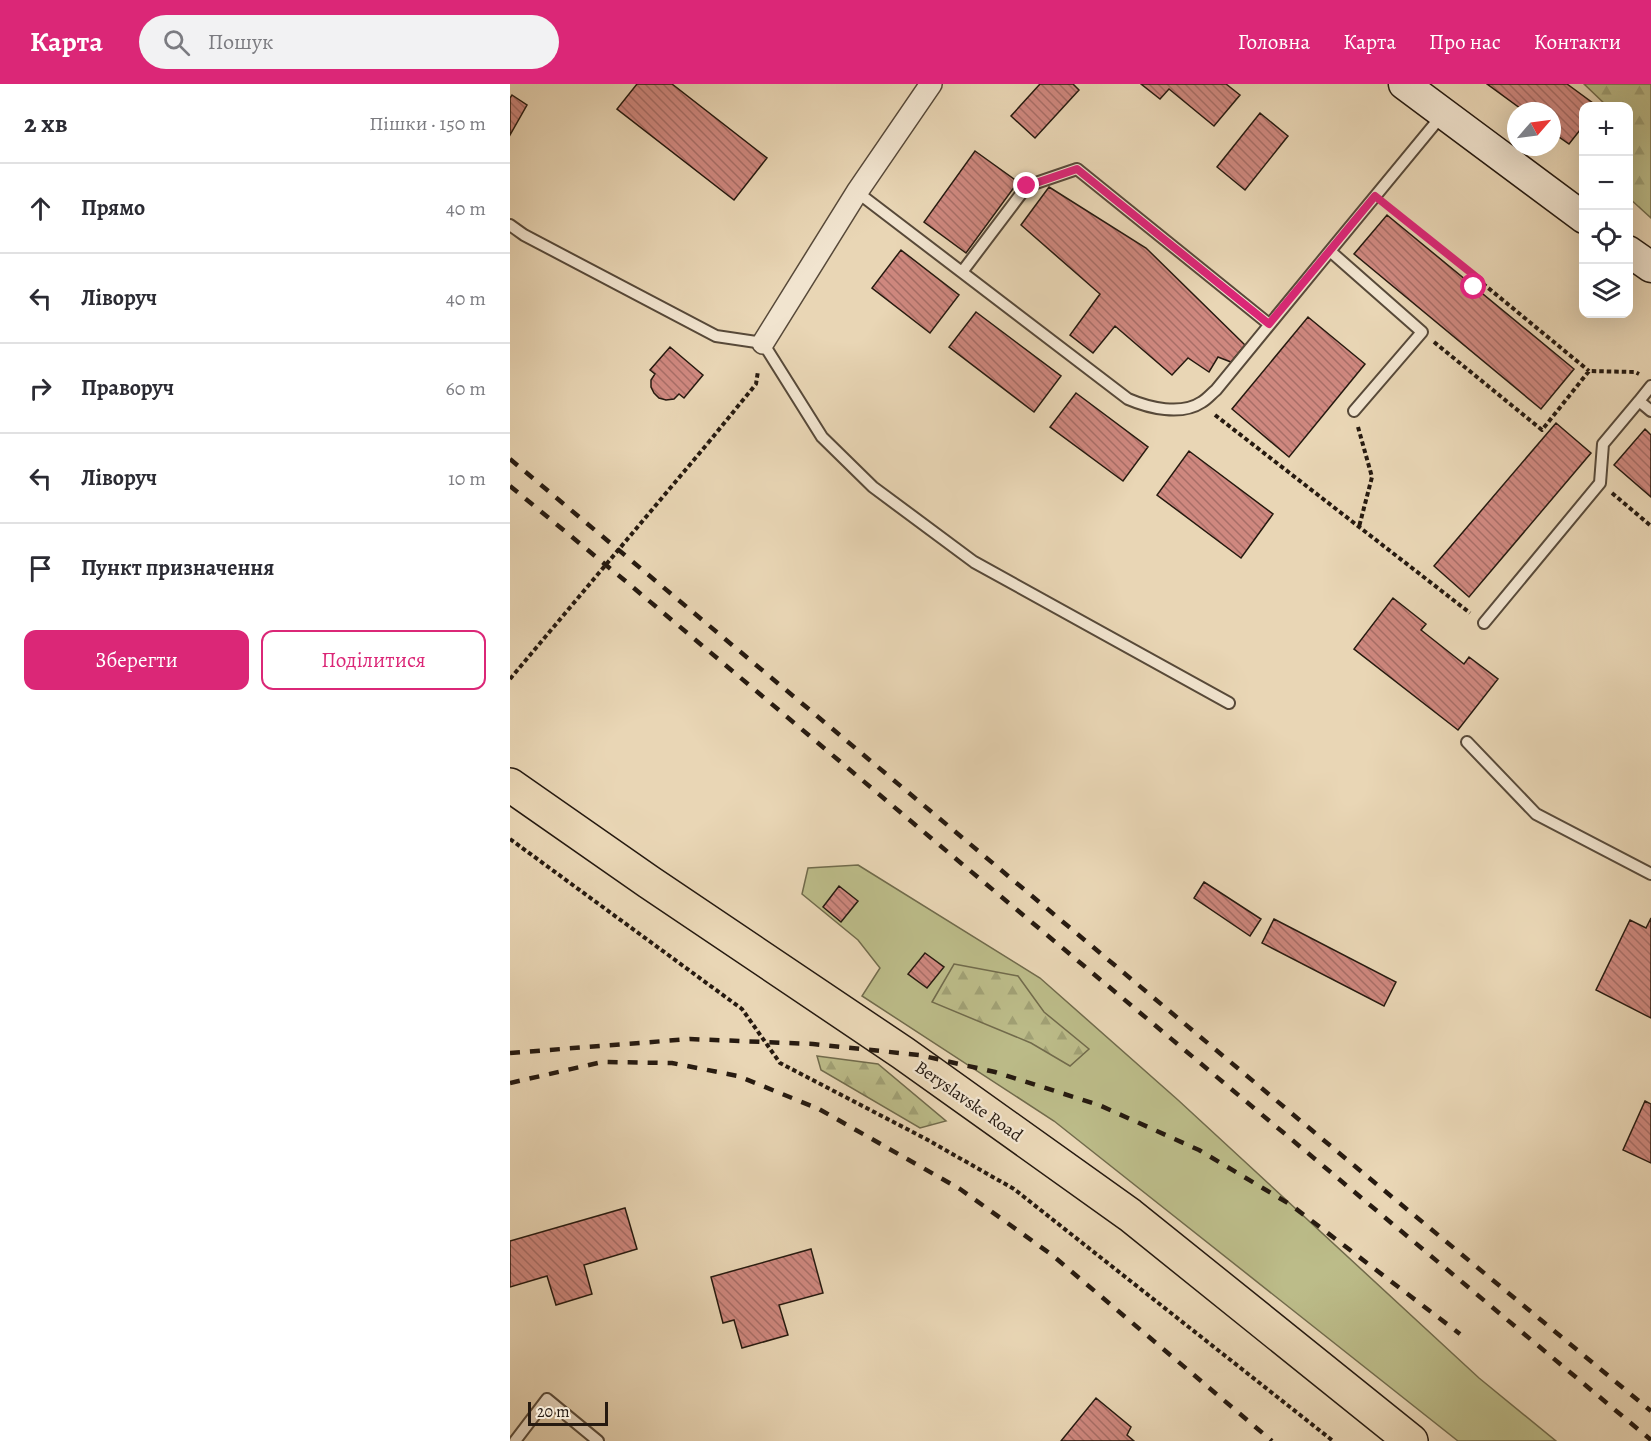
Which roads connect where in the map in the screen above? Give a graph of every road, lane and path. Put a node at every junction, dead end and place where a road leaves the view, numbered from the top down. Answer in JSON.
{"nodes":[{"id":1,"x":931,"y":84,"type":"edge"},
{"id":2,"x":1404,"y":84,"type":"edge"},
{"id":3,"x":1443,"y":113,"type":"junction"},
{"id":4,"x":857,"y":192,"type":"junction"},
{"id":5,"x":1375,"y":196,"type":"junction"},
{"id":6,"x":1579,"y":214,"type":"edge"},
{"id":7,"x":510,"y":225,"type":"edge"},
{"id":8,"x":1330,"y":251,"type":"junction"},
{"id":9,"x":1633,"y":254,"type":"edge"},
{"id":10,"x":1651,"y":267,"type":"edge"},
{"id":11,"x":962,"y":272,"type":"junction"},
{"id":12,"x":1480,"y":280,"type":"junction"},
{"id":13,"x":1474,"y":287,"type":"dead end"},
{"id":14,"x":1269,"y":324,"type":"junction"},
{"id":15,"x":1422,"y":332,"type":"junction"},
{"id":16,"x":763,"y":343,"type":"junction"},
{"id":17,"x":1589,"y":371,"type":"junction"},
{"id":18,"x":1643,"y":376,"type":"dead end"},
{"id":19,"x":756,"y":384,"type":"dead end"},
{"id":20,"x":1651,"y":386,"type":"edge"},
{"id":21,"x":1639,"y":400,"type":"junction"},
{"id":22,"x":1200,"y":404,"type":"junction"},
{"id":23,"x":1354,"y":411,"type":"joint"},
{"id":24,"x":1651,"y":411,"type":"edge"},
{"id":25,"x":1600,"y":483,"type":"junction"},
{"id":26,"x":1651,"y":526,"type":"edge"},
{"id":27,"x":1359,"y":527,"type":"junction"},
{"id":28,"x":1484,"y":623,"type":"joint"},
{"id":29,"x":510,"y":679,"type":"edge"},
{"id":30,"x":1229,"y":703,"type":"dead end"},
{"id":31,"x":1467,"y":742,"type":"dead end"},
{"id":32,"x":510,"y":785,"type":"edge"},
{"id":33,"x":510,"y":839,"type":"edge"},
{"id":34,"x":1651,"y":874,"type":"edge"},
{"id":35,"x":515,"y":1441,"type":"edge"},
{"id":36,"x":598,"y":1441,"type":"edge"},
{"id":37,"x":1333,"y":1441,"type":"edge"},
{"id":38,"x":1411,"y":1441,"type":"edge"}],
"edges":[{"from":1,"to":4,"type":"street"},
{"from":2,"to":3,"type":"main road"},
{"from":3,"to":5,"type":"lane"},
{"from":3,"to":6,"type":"main road"},
{"from":4,"to":11,"type":"lane"},
{"from":4,"to":16,"type":"street"},
{"from":5,"to":8,"type":"lane"},
{"from":5,"to":12,"type":"path"},
{"from":7,"to":16,"type":"lane"},
{"from":8,"to":14,"type":"lane"},
{"from":8,"to":15,"type":"lane"},
{"from":9,"to":10,"type":"main road"},
{"from":11,"to":14,"type":"lane"},
{"from":11,"to":22,"type":"lane"},
{"from":12,"to":13,"type":"path"},
{"from":12,"to":17,"type":"path"},
{"from":14,"to":22,"type":"lane"},
{"from":15,"to":17,"type":"path"},
{"from":15,"to":23,"type":"lane"},
{"from":16,"to":30,"type":"lane"},
{"from":17,"to":18,"type":"path"},
{"from":19,"to":29,"type":"path","bridge":true},
{"from":20,"to":21,"type":"lane"},
{"from":21,"to":24,"type":"lane"},
{"from":21,"to":25,"type":"lane"},
{"from":22,"to":27,"type":"path"},
{"from":23,"to":27,"type":"path"},
{"from":25,"to":26,"type":"path"},
{"from":25,"to":28,"type":"lane"},
{"from":27,"to":28,"type":"path"},
{"from":31,"to":34,"type":"lane"},
{"from":32,"to":38,"type":"main road","name":"Beryslavske Road"},
{"from":33,"to":37,"type":"path"},
{"from":35,"to":36,"type":"lane"}]}
